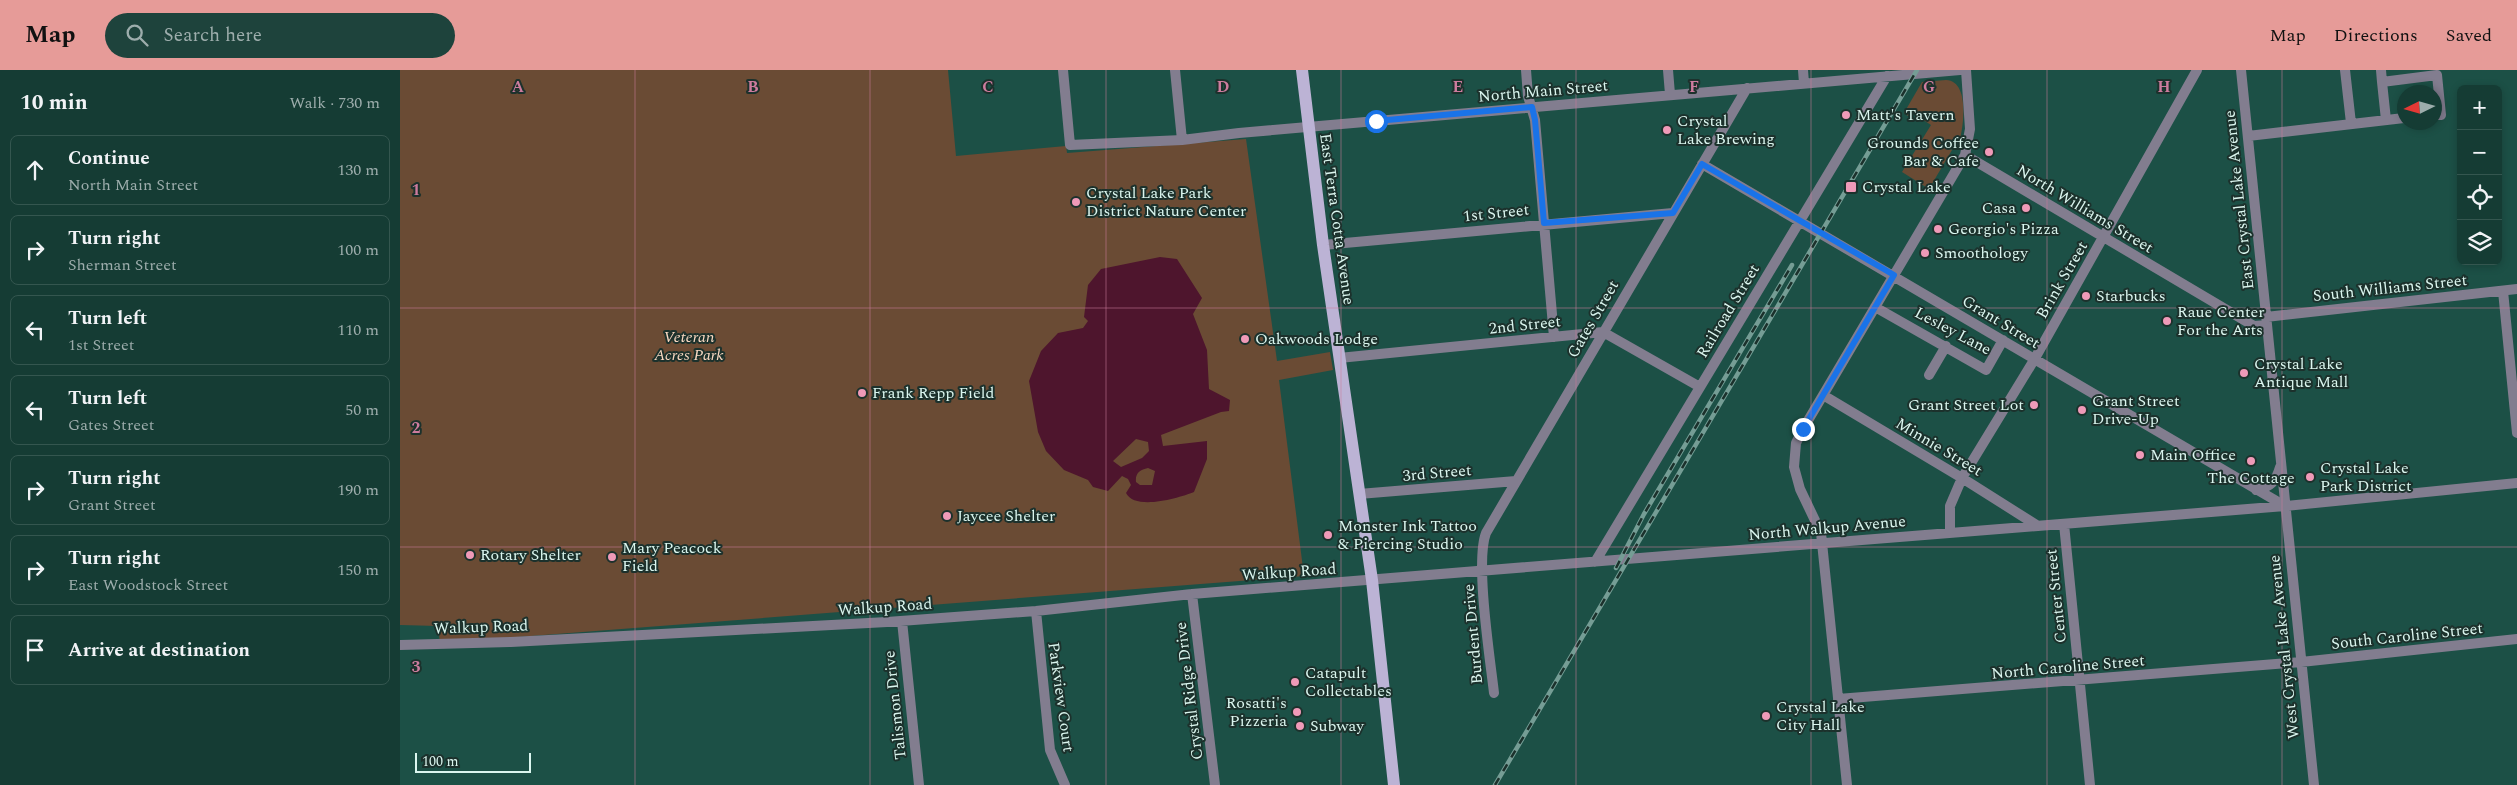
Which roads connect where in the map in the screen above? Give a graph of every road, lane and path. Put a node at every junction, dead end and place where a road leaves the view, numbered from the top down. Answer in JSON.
{"nodes":[{"id":1,"x":1063,"y":70,"type":"edge"},
{"id":2,"x":1175,"y":70,"type":"edge"},
{"id":3,"x":1302,"y":70,"type":"edge"},
{"id":4,"x":1526,"y":70,"type":"edge"},
{"id":5,"x":1668,"y":70,"type":"edge"},
{"id":6,"x":1803,"y":70,"type":"edge"},
{"id":7,"x":1960,"y":70,"type":"edge"},
{"id":8,"x":1966,"y":70,"type":"edge"},
{"id":9,"x":2197,"y":70,"type":"edge"},
{"id":10,"x":2241,"y":70,"type":"edge"},
{"id":11,"x":2345,"y":70,"type":"edge"},
{"id":12,"x":2381,"y":70,"type":"edge"},
{"id":13,"x":1887,"y":76,"type":"junction"},
{"id":14,"x":2382,"y":82,"type":"junction"},
{"id":15,"x":1804,"y":83,"type":"junction"},
{"id":16,"x":2438,"y":85,"type":"edge"},
{"id":17,"x":1746,"y":88,"type":"junction"},
{"id":18,"x":1670,"y":94,"type":"junction"},
{"id":19,"x":1532,"y":107,"type":"junction"},
{"id":20,"x":2397,"y":119,"type":"edge"},
{"id":21,"x":2386,"y":120,"type":"junction"},
{"id":22,"x":2350,"y":123,"type":"junction"},
{"id":23,"x":1308,"y":128,"type":"junction"},
{"id":24,"x":2248,"y":136,"type":"junction"},
{"id":25,"x":1182,"y":140,"type":"junction"},
{"id":26,"x":1965,"y":155,"type":"junction"},
{"id":27,"x":1702,"y":164,"type":"junction"},
{"id":28,"x":1673,"y":213,"type":"junction"},
{"id":29,"x":1800,"y":220,"type":"junction"},
{"id":30,"x":1544,"y":223,"type":"junction"},
{"id":31,"x":2103,"y":238,"type":"junction"},
{"id":32,"x":1323,"y":245,"type":"junction"},
{"id":33,"x":1894,"y":275,"type":"junction"},
{"id":34,"x":2517,"y":289,"type":"edge"},
{"id":35,"x":2503,"y":291,"type":"junction"},
{"id":36,"x":1875,"y":307,"type":"junction"},
{"id":37,"x":2266,"y":321,"type":"junction"},
{"id":38,"x":1603,"y":332,"type":"junction"},
{"id":39,"x":1554,"y":337,"type":"junction"},
{"id":40,"x":2003,"y":340,"type":"junction"},
{"id":41,"x":1946,"y":346,"type":"junction"},
{"id":42,"x":1339,"y":358,"type":"junction"},
{"id":43,"x":2034,"y":360,"type":"junction"},
{"id":44,"x":1929,"y":375,"type":"dead end"},
{"id":45,"x":1700,"y":387,"type":"junction"},
{"id":46,"x":1823,"y":395,"type":"junction"},
{"id":47,"x":2517,"y":433,"type":"edge"},
{"id":48,"x":2281,"y":464,"type":"junction"},
{"id":49,"x":1962,"y":478,"type":"junction"},
{"id":50,"x":1516,"y":481,"type":"junction"},
{"id":51,"x":2517,"y":483,"type":"edge"},
{"id":52,"x":2256,"y":490,"type":"junction"},
{"id":53,"x":1359,"y":494,"type":"junction"},
{"id":54,"x":2285,"y":506,"type":"junction"},
{"id":55,"x":2064,"y":524,"type":"junction"},
{"id":56,"x":2038,"y":526,"type":"junction"},
{"id":57,"x":1950,"y":534,"type":"junction"},
{"id":58,"x":1822,"y":544,"type":"junction"},
{"id":59,"x":1595,"y":562,"type":"junction"},
{"id":60,"x":1482,"y":571,"type":"junction"},
{"id":61,"x":1372,"y":580,"type":"junction"},
{"id":62,"x":1192,"y":594,"type":"junction"},
{"id":63,"x":1036,"y":611,"type":"junction"},
{"id":64,"x":902,"y":621,"type":"junction"},
{"id":65,"x":2517,"y":639,"type":"edge"},
{"id":66,"x":400,"y":645,"type":"edge"},
{"id":67,"x":2301,"y":662,"type":"junction"},
{"id":68,"x":2080,"y":681,"type":"junction"},
{"id":69,"x":1494,"y":693,"type":"dead end"},
{"id":70,"x":1838,"y":699,"type":"junction"},
{"id":71,"x":919,"y":785,"type":"edge"},
{"id":72,"x":1065,"y":785,"type":"edge"},
{"id":73,"x":1215,"y":785,"type":"edge"},
{"id":74,"x":1394,"y":785,"type":"edge"},
{"id":75,"x":1847,"y":785,"type":"edge"},
{"id":76,"x":2090,"y":785,"type":"edge"},
{"id":77,"x":2314,"y":785,"type":"edge"}],
"edges":[{"from":1,"to":25,"type":"street","name":"North Main Street"},
{"from":2,"to":25,"type":"street"},
{"from":3,"to":23,"type":"main road","name":"East Terra Cotta Avenue"},
{"from":4,"to":19,"type":"street"},
{"from":5,"to":18,"type":"street"},
{"from":6,"to":15,"type":"street"},
{"from":7,"to":13,"type":"street","name":"North Main Street"},
{"from":8,"to":26,"type":"street"},
{"from":9,"to":31,"type":"street","name":"Brink Street"},
{"from":10,"to":24,"type":"street","name":"East Crystal Lake Avenue"},
{"from":11,"to":22,"type":"street"},
{"from":12,"to":14,"type":"street"},
{"from":13,"to":15,"type":"street","name":"North Main Street"},
{"from":13,"to":29,"type":"street","name":"Railroad Street"},
{"from":14,"to":16,"type":"street"},
{"from":14,"to":21,"type":"street"},
{"from":15,"to":17,"type":"street","name":"North Main Street"},
{"from":17,"to":18,"type":"street","name":"North Main Street"},
{"from":17,"to":27,"type":"street","name":"Gates Street"},
{"from":18,"to":19,"type":"street","name":"North Main Street"},
{"from":19,"to":23,"type":"street","name":"North Main Street"},
{"from":19,"to":30,"type":"street"},
{"from":20,"to":21,"type":"street"},
{"from":21,"to":22,"type":"street"},
{"from":22,"to":24,"type":"street"},
{"from":23,"to":25,"type":"street","name":"North Main Street"},
{"from":23,"to":32,"type":"main road","name":"East Terra Cotta Avenue"},
{"from":24,"to":37,"type":"street","name":"East Crystal Lake Avenue"},
{"from":26,"to":31,"type":"street","name":"North Williams Street"},
{"from":26,"to":33,"type":"street"},
{"from":27,"to":28,"type":"street","name":"Gates Street"},
{"from":27,"to":29,"type":"street","name":"Grant Street"},
{"from":28,"to":30,"type":"street","name":"1st Street"},
{"from":28,"to":38,"type":"street","name":"Gates Street"},
{"from":29,"to":33,"type":"street","name":"Grant Street"},
{"from":29,"to":45,"type":"street","name":"Railroad Street"},
{"from":30,"to":32,"type":"street","name":"1st Street"},
{"from":30,"to":39,"type":"street"},
{"from":31,"to":37,"type":"street","name":"North Williams Street"},
{"from":31,"to":43,"type":"street","name":"Brink Street"},
{"from":32,"to":42,"type":"main road","name":"East Terra Cotta Avenue"},
{"from":33,"to":36,"type":"street"},
{"from":33,"to":40,"type":"street","name":"Grant Street"},
{"from":34,"to":35,"type":"street","name":"South Williams Street"},
{"from":35,"to":37,"type":"street","name":"South Williams Street"},
{"from":35,"to":47,"type":"street"},
{"from":36,"to":41,"type":"street","name":"Lesley Lane"},
{"from":36,"to":46,"type":"street"},
{"from":37,"to":48,"type":"street","name":"East Crystal Lake Avenue"},
{"from":38,"to":39,"type":"street","name":"2nd Street"},
{"from":38,"to":45,"type":"street"},
{"from":38,"to":50,"type":"street","name":"Gates Street"},
{"from":39,"to":42,"type":"street","name":"2nd Street"},
{"from":40,"to":41,"type":"street","name":"Lesley Lane"},
{"from":40,"to":43,"type":"street","name":"Grant Street"},
{"from":41,"to":44,"type":"street"},
{"from":42,"to":53,"type":"main road","name":"East Terra Cotta Avenue"},
{"from":43,"to":49,"type":"street","name":"Brink Street"},
{"from":43,"to":52,"type":"street","name":"Grant Street"},
{"from":45,"to":59,"type":"street","name":"Railroad Street"},
{"from":46,"to":49,"type":"street","name":"Minnie Street"},
{"from":46,"to":58,"type":"street"},
{"from":48,"to":52,"type":"street"},
{"from":48,"to":54,"type":"street","name":"East Crystal Lake Avenue"},
{"from":49,"to":56,"type":"street","name":"Minnie Street"},
{"from":49,"to":57,"type":"street","name":"Brink Street"},
{"from":50,"to":53,"type":"street","name":"3rd Street"},
{"from":50,"to":60,"type":"street","name":"Gates Street"},
{"from":51,"to":54,"type":"street","name":"North Walkup Avenue"},
{"from":52,"to":54,"type":"street","name":"Grant Street"},
{"from":53,"to":61,"type":"main road","name":"East Terra Cotta Avenue"},
{"from":54,"to":55,"type":"street","name":"North Walkup Avenue"},
{"from":54,"to":67,"type":"street","name":"West Crystal Lake Avenue"},
{"from":55,"to":56,"type":"street","name":"North Walkup Avenue"},
{"from":55,"to":68,"type":"street","name":"Center Street"},
{"from":56,"to":57,"type":"street","name":"North Walkup Avenue"},
{"from":57,"to":58,"type":"street","name":"North Walkup Avenue"},
{"from":58,"to":59,"type":"street","name":"North Walkup Avenue"},
{"from":58,"to":70,"type":"street"},
{"from":59,"to":60,"type":"street","name":"North Walkup Avenue"},
{"from":60,"to":61,"type":"street","name":"North Walkup Avenue"},
{"from":60,"to":69,"type":"street","name":"Burdent Drive"},
{"from":61,"to":62,"type":"street","name":"Walkup Road"},
{"from":61,"to":74,"type":"main road","name":"East Terra Cotta Avenue"},
{"from":62,"to":63,"type":"street","name":"Walkup Road"},
{"from":62,"to":73,"type":"street","name":"Crystal Ridge Drive"},
{"from":63,"to":64,"type":"street","name":"Walkup Road"},
{"from":63,"to":72,"type":"street","name":"Parkview Court"},
{"from":64,"to":66,"type":"street","name":"Walkup Road"},
{"from":64,"to":71,"type":"street","name":"Talismon Drive"},
{"from":65,"to":67,"type":"street","name":"South Caroline Street"},
{"from":67,"to":68,"type":"street","name":"North Caroline Street"},
{"from":67,"to":77,"type":"street","name":"West Crystal Lake Avenue"},
{"from":68,"to":70,"type":"street","name":"North Caroline Street"},
{"from":68,"to":76,"type":"street","name":"Center Street"},
{"from":70,"to":75,"type":"street"}]}
